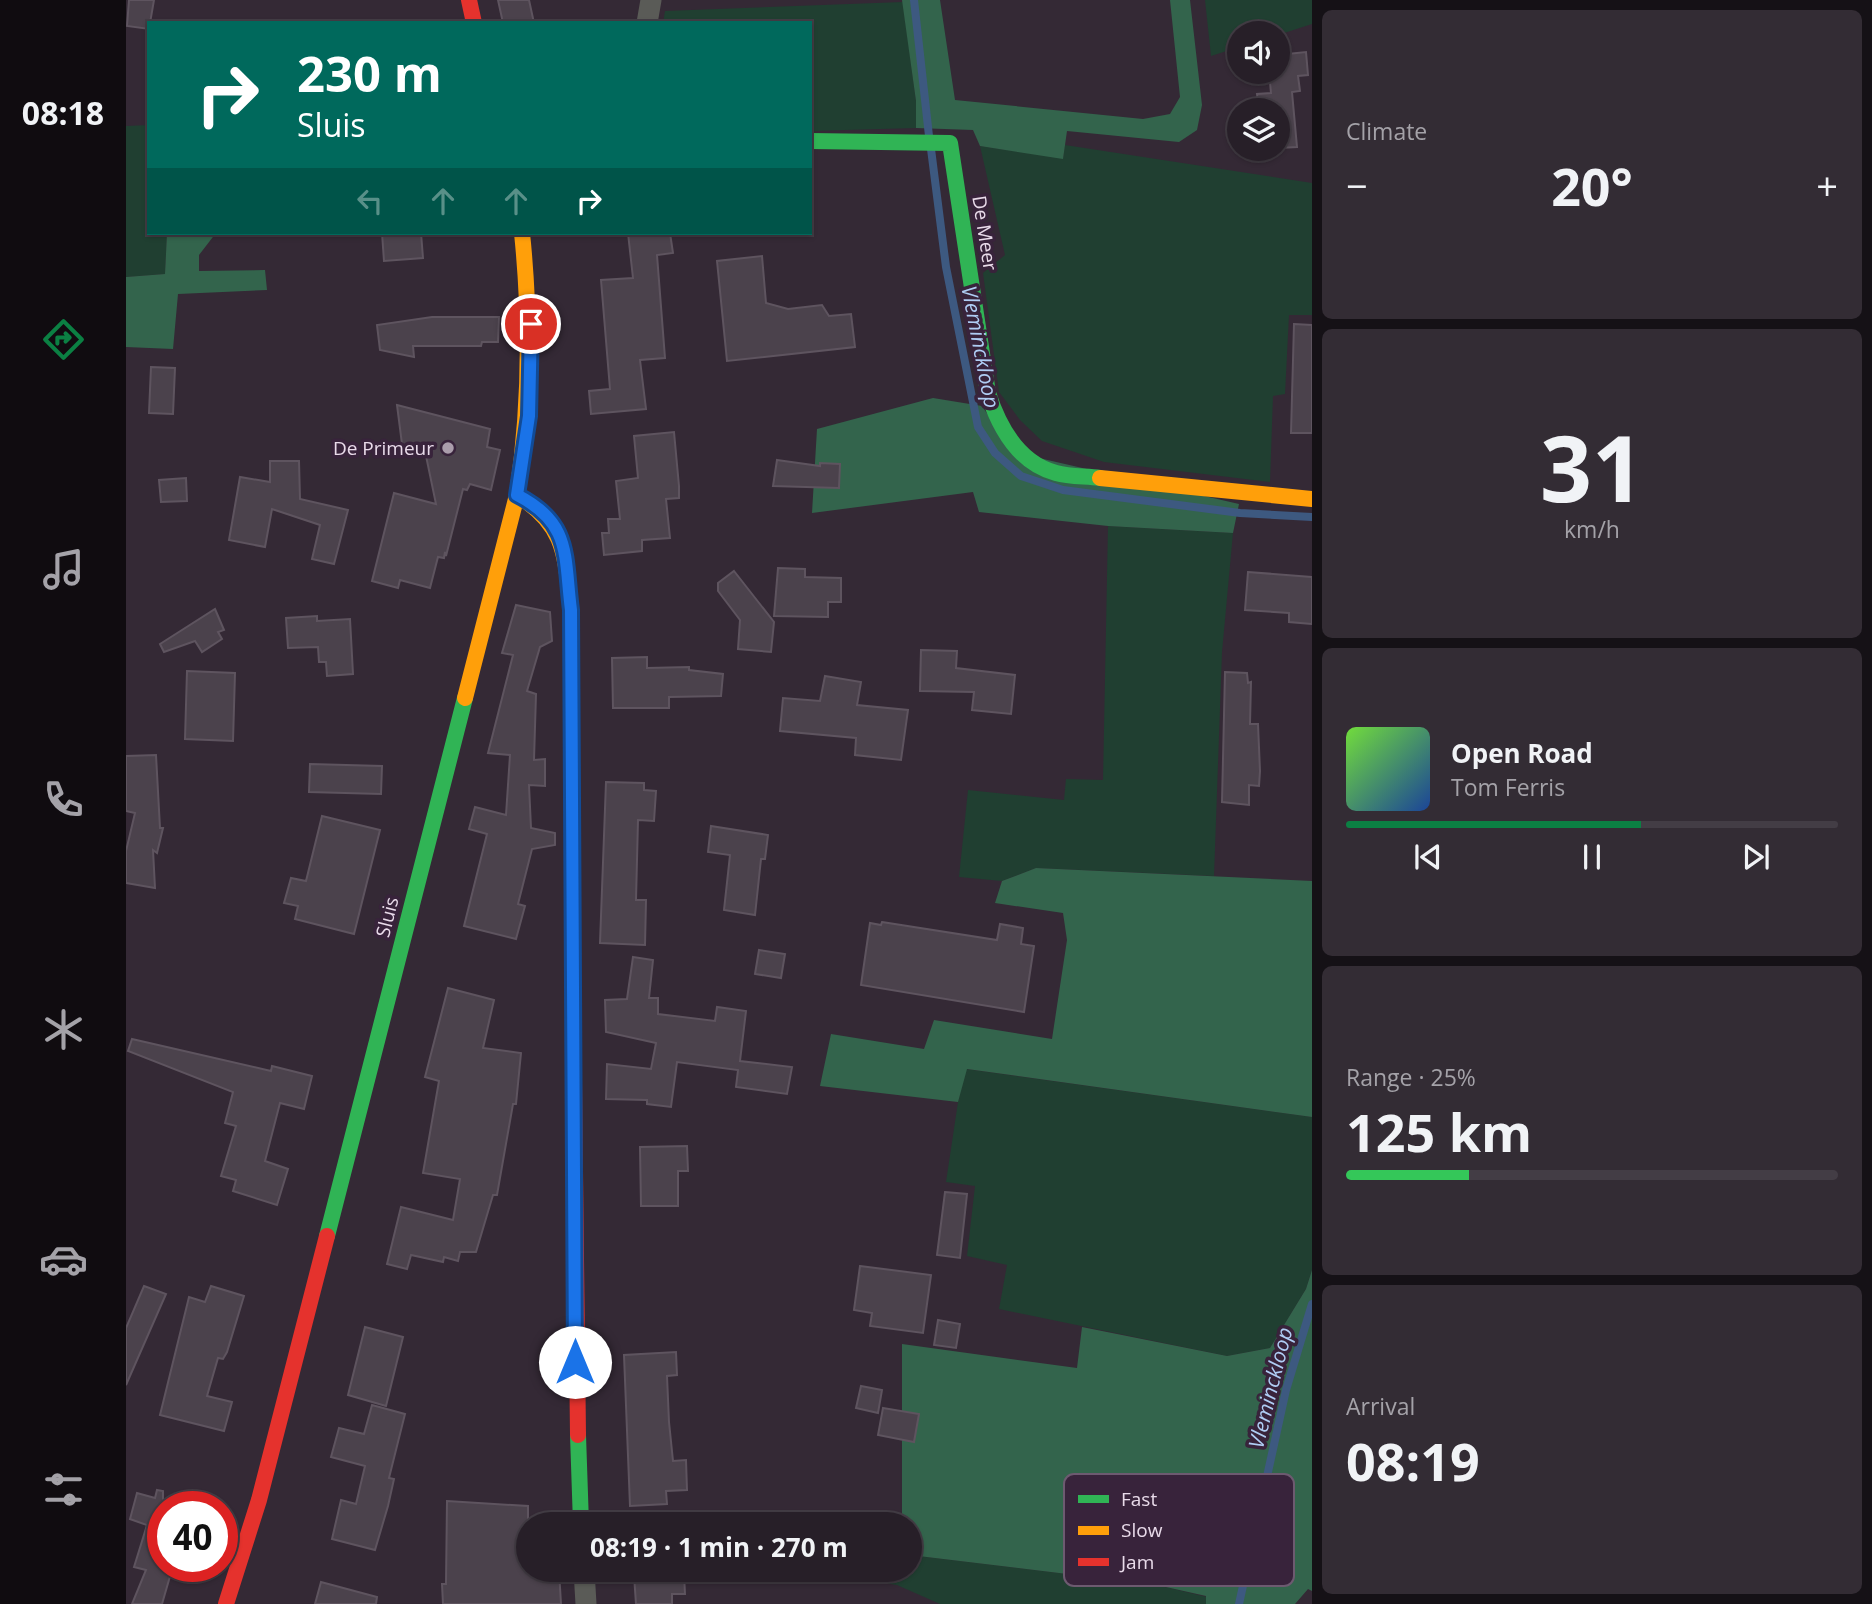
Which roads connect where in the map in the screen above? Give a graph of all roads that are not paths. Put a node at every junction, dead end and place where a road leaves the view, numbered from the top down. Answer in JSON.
{"nodes":[{"id":1,"x":469,"y":0,"type":"edge"},
{"id":2,"x":651,"y":0,"type":"edge"},
{"id":3,"x":474,"y":21,"type":"edge"},
{"id":4,"x":648,"y":21,"type":"edge"},
{"id":5,"x":812,"y":141,"type":"edge"},
{"id":6,"x":522,"y":235,"type":"edge"},
{"id":7,"x":517,"y":495,"type":"junction"},
{"id":8,"x":1312,"y":499,"type":"edge"},
{"id":9,"x":581,"y":1512,"type":"edge"},
{"id":10,"x":585,"y":1582,"type":"edge"},
{"id":11,"x":226,"y":1604,"type":"edge"},
{"id":12,"x":586,"y":1604,"type":"edge"}],
"edges":[{"from":1,"to":3,"type":"street"},
{"from":2,"to":4,"type":"street"},
{"from":5,"to":8,"type":"street","name":"De Meer"},
{"from":6,"to":7,"type":"street","name":"Sluis"},
{"from":7,"to":9,"type":"street"},
{"from":7,"to":11,"type":"street","name":"Sluis"},
{"from":10,"to":12,"type":"street"}]}
